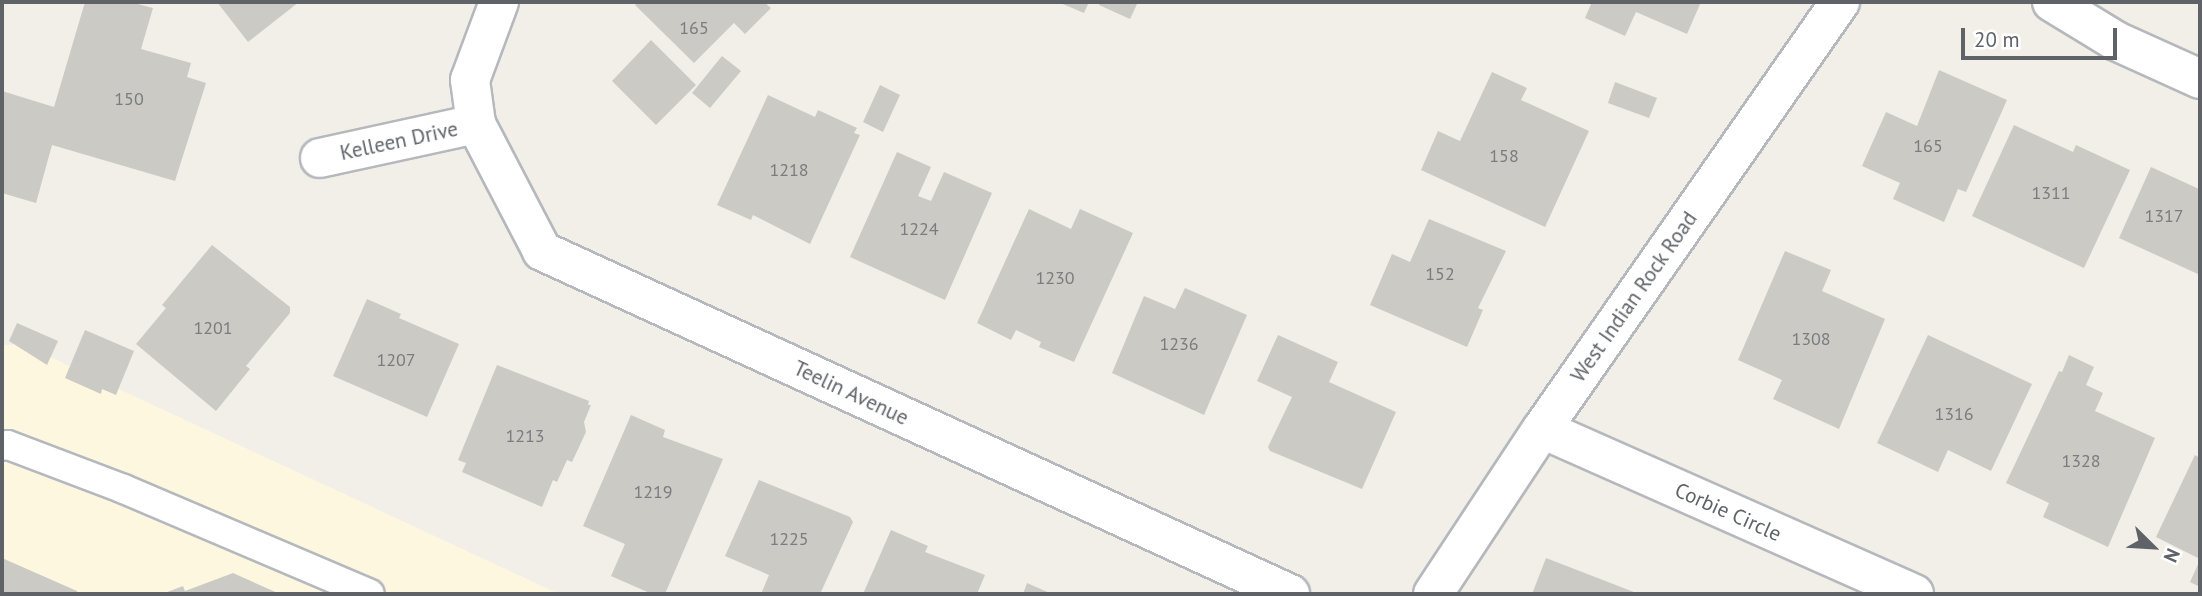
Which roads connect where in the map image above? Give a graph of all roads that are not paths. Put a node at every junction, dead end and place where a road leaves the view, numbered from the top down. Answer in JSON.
{"nodes":[{"id":1,"x":499,"y":2,"type":"edge"},
{"id":2,"x":1840,"y":2,"type":"edge"},
{"id":3,"x":2052,"y":2,"type":"edge"},
{"id":4,"x":2200,"y":79,"type":"edge"},
{"id":5,"x":476,"y":124,"type":"junction"},
{"id":6,"x":320,"y":158,"type":"dead end"},
{"id":7,"x":1542,"y":429,"type":"junction"},
{"id":8,"x":2,"y":446,"type":"edge"},
{"id":9,"x":370,"y":594,"type":"edge"},
{"id":10,"x":1290,"y":594,"type":"edge"},
{"id":11,"x":1433,"y":594,"type":"edge"},
{"id":12,"x":1914,"y":594,"type":"edge"}],
"edges":[{"from":1,"to":5,"type":"street","name":"Kelleen Drive"},
{"from":2,"to":7,"type":"street","name":"West Indian Rock Road"},
{"from":3,"to":4,"type":"street"},
{"from":5,"to":6,"type":"street","name":"Kelleen Drive"},
{"from":5,"to":10,"type":"street","name":"Teelin Avenue"},
{"from":7,"to":11,"type":"street","name":"West Indian Rock Road"},
{"from":7,"to":12,"type":"street","name":"Corbie Circle"},
{"from":8,"to":9,"type":"lane"}]}
